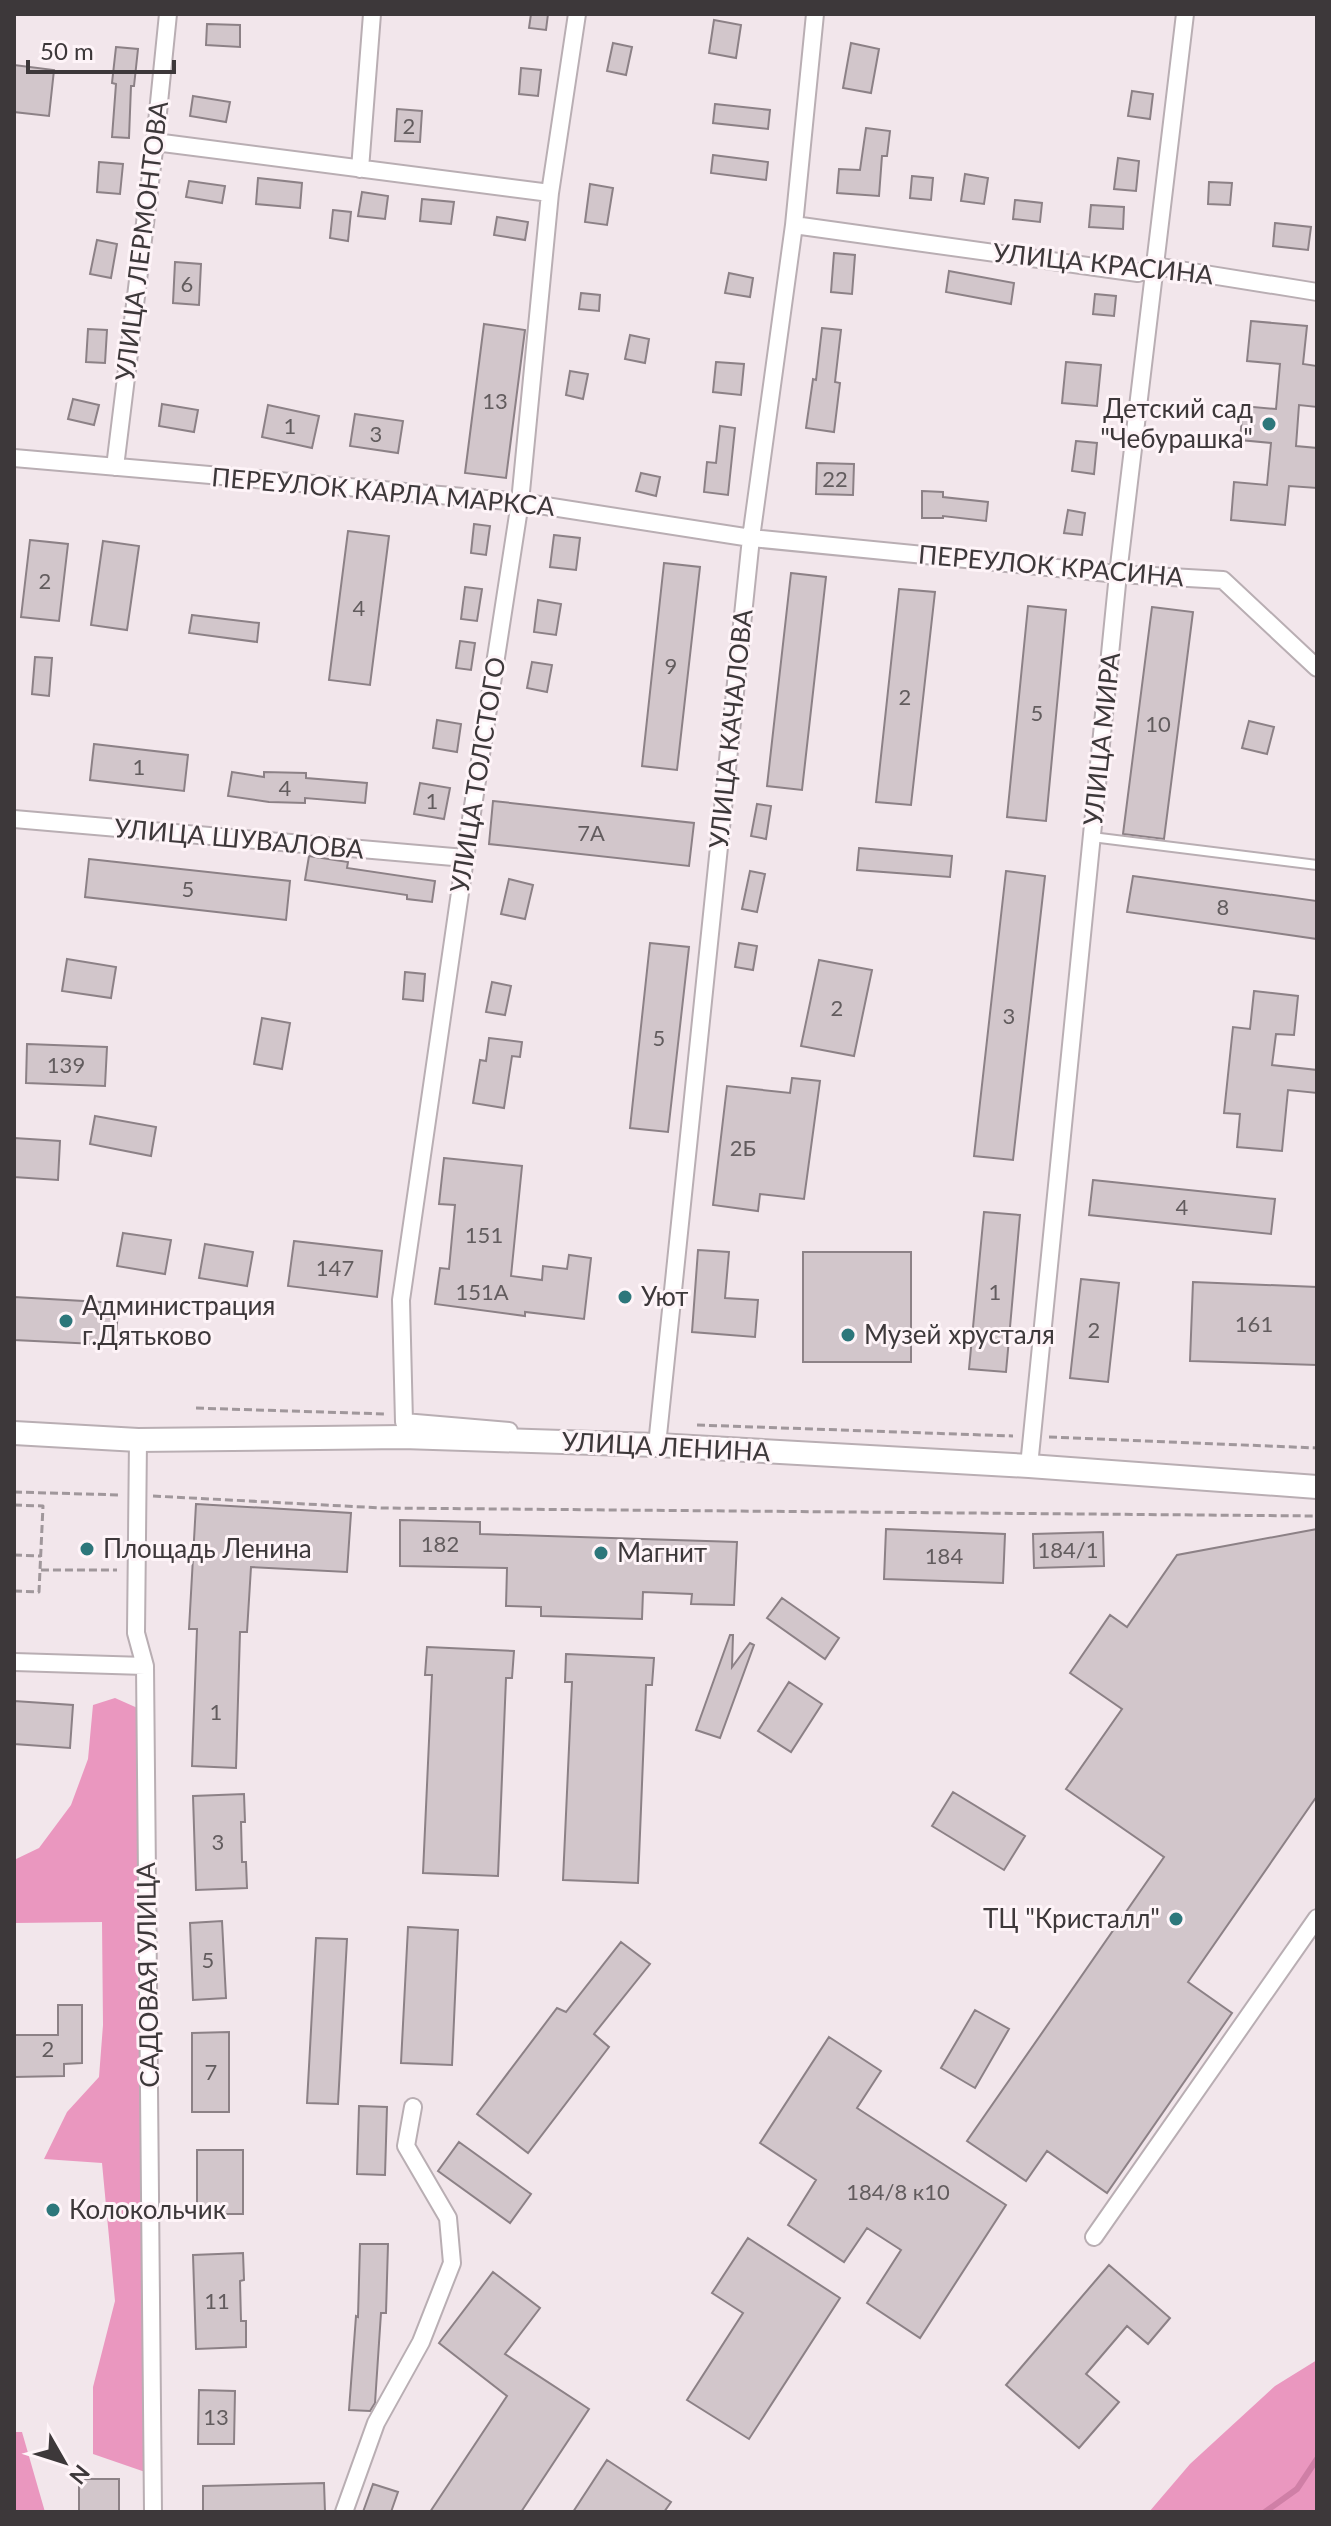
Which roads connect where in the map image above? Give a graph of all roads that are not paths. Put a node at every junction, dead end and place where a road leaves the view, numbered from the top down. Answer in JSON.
{"nodes":[{"id":1,"x":168,"y":14,"type":"edge"},
{"id":2,"x":372,"y":14,"type":"edge"},
{"id":3,"x":577,"y":14,"type":"edge"},
{"id":4,"x":815,"y":14,"type":"edge"},
{"id":5,"x":1185,"y":14,"type":"edge"},
{"id":6,"x":155,"y":142,"type":"junction"},
{"id":7,"x":360,"y":169,"type":"junction"},
{"id":8,"x":550,"y":193,"type":"junction"},
{"id":9,"x":794,"y":225,"type":"junction"},
{"id":10,"x":1155,"y":266,"type":"junction"},
{"id":11,"x":1317,"y":292,"type":"edge"},
{"id":12,"x":14,"y":458,"type":"edge"},
{"id":13,"x":115,"y":467,"type":"junction"},
{"id":14,"x":520,"y":502,"type":"junction"},
{"id":15,"x":751,"y":538,"type":"junction"},
{"id":16,"x":1118,"y":574,"type":"junction"},
{"id":17,"x":1317,"y":668,"type":"edge"},
{"id":18,"x":14,"y":819,"type":"edge"},
{"id":19,"x":1092,"y":837,"type":"junction"},
{"id":20,"x":465,"y":858,"type":"junction"},
{"id":21,"x":1317,"y":865,"type":"edge"},
{"id":22,"x":14,"y":1433,"type":"edge"},
{"id":23,"x":658,"y":1434,"type":"junction"},
{"id":24,"x":138,"y":1440,"type":"junction"},
{"id":25,"x":508,"y":1440,"type":"junction"},
{"id":26,"x":1029,"y":1466,"type":"junction"},
{"id":27,"x":1317,"y":1487,"type":"edge"},
{"id":28,"x":14,"y":1662,"type":"edge"},
{"id":29,"x":145,"y":1666,"type":"junction"},
{"id":30,"x":1317,"y":1918,"type":"edge"},
{"id":31,"x":413,"y":2107,"type":"dead end"},
{"id":32,"x":1094,"y":2237,"type":"dead end"},
{"id":33,"x":153,"y":2512,"type":"edge"},
{"id":34,"x":344,"y":2512,"type":"edge"}],
"edges":[{"from":1,"to":6,"type":"street","name":"УЛИЦА ЛЕРМОНТОВА"},
{"from":2,"to":7,"type":"street"},
{"from":3,"to":8,"type":"street","name":"УЛИЦА ТОЛСТОГО"},
{"from":4,"to":9,"type":"street","name":"УЛИЦА КАЧАЛОВА"},
{"from":5,"to":10,"type":"street","name":"УЛИЦА МИРА"},
{"from":6,"to":7,"type":"street"},
{"from":6,"to":13,"type":"street","name":"УЛИЦА ЛЕРМОНТОВА"},
{"from":7,"to":8,"type":"street"},
{"from":8,"to":14,"type":"street","name":"УЛИЦА ТОЛСТОГО"},
{"from":9,"to":10,"type":"street","name":"УЛИЦА КРАСИНА"},
{"from":9,"to":15,"type":"street","name":"УЛИЦА КАЧАЛОВА"},
{"from":10,"to":11,"type":"street","name":"УЛИЦА КРАСИНА"},
{"from":10,"to":16,"type":"street","name":"УЛИЦА МИРА"},
{"from":12,"to":13,"type":"street","name":"ПЕРЕУЛОК КАРЛА МАРКСА"},
{"from":13,"to":14,"type":"street","name":"ПЕРЕУЛОК КАРЛА МАРКСА"},
{"from":14,"to":15,"type":"street","name":"ПЕРЕУЛОК КАРЛА МАРКСА"},
{"from":14,"to":20,"type":"street","name":"УЛИЦА ТОЛСТОГО"},
{"from":15,"to":16,"type":"street","name":"ПЕРЕУЛОК КРАСИНА"},
{"from":15,"to":23,"type":"street","name":"УЛИЦА КАЧАЛОВА"},
{"from":16,"to":17,"type":"street","name":"ПЕРЕУЛОК КРАСИНА"},
{"from":16,"to":19,"type":"street","name":"УЛИЦА МИРА"},
{"from":18,"to":20,"type":"street","name":"УЛИЦА ШУВАЛОВА"},
{"from":19,"to":21,"type":"lane"},
{"from":19,"to":26,"type":"street","name":"УЛИЦА МИРА"},
{"from":20,"to":25,"type":"street","name":"УЛИЦА ТОЛСТОГО"},
{"from":22,"to":24,"type":"main road","name":"УЛИЦА ЛЕНИНА"},
{"from":23,"to":25,"type":"main road","name":"УЛИЦА ЛЕНИНА"},
{"from":23,"to":26,"type":"main road","name":"УЛИЦА ЛЕНИНА"},
{"from":24,"to":25,"type":"main road","name":"УЛИЦА ЛЕНИНА"},
{"from":24,"to":29,"type":"street","name":"САДОВАЯ УЛИЦА"},
{"from":26,"to":27,"type":"main road","name":"УЛИЦА ЛЕНИНА"},
{"from":28,"to":29,"type":"street"},
{"from":29,"to":33,"type":"street","name":"САДОВАЯ УЛИЦА"},
{"from":30,"to":32,"type":"street"},
{"from":31,"to":34,"type":"street"}]}
